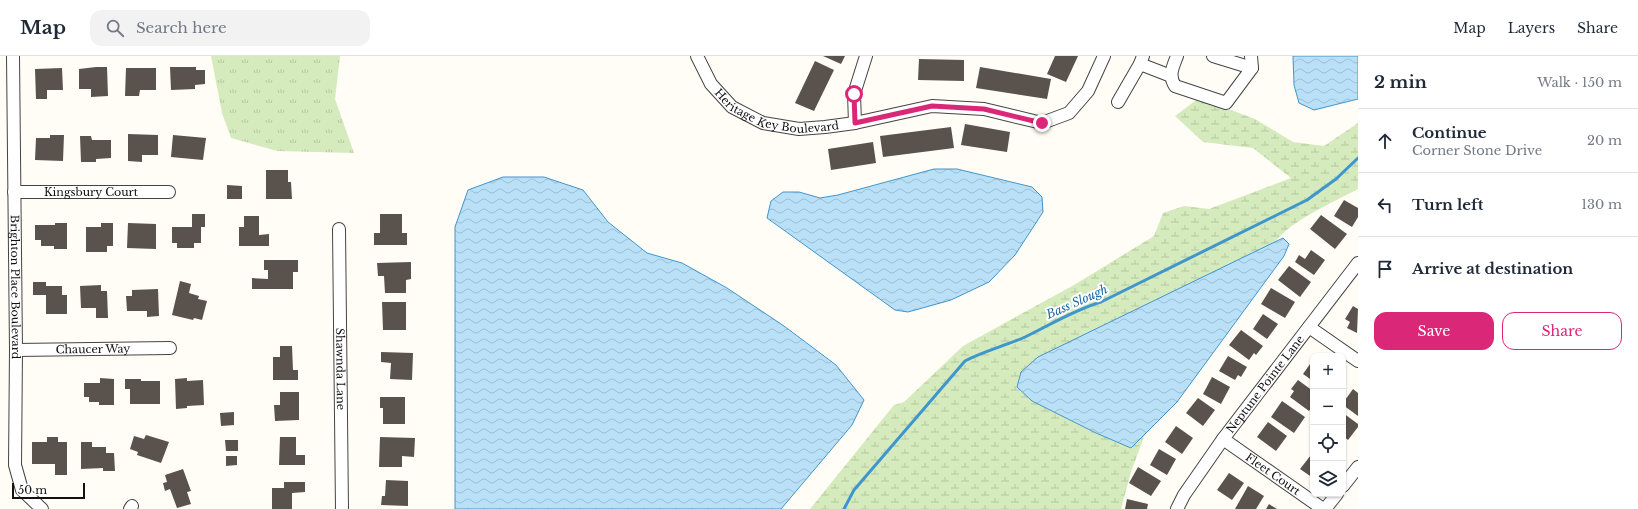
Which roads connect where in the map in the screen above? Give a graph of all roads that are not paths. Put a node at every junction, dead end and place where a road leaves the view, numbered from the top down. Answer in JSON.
{"nodes":[{"id":1,"x":13,"y":56,"type":"edge"},
{"id":2,"x":697,"y":56,"type":"edge"},
{"id":3,"x":866,"y":56,"type":"edge"},
{"id":4,"x":1104,"y":56,"type":"edge"},
{"id":5,"x":1177,"y":56,"type":"edge"},
{"id":6,"x":1213,"y":56,"type":"edge"},
{"id":7,"x":1142,"y":60,"type":"edge"},
{"id":8,"x":1252,"y":62,"type":"edge"},
{"id":9,"x":1171,"y":76,"type":"junction"},
{"id":10,"x":1118,"y":102,"type":"dead end"},
{"id":11,"x":855,"y":123,"type":"junction"},
{"id":12,"x":14,"y":192,"type":"junction"},
{"id":13,"x":169,"y":192,"type":"dead end"},
{"id":14,"x":339,"y":229,"type":"dead end"},
{"id":15,"x":1358,"y":262,"type":"edge"},
{"id":16,"x":1309,"y":327,"type":"junction"},
{"id":17,"x":170,"y":348,"type":"dead end"},
{"id":18,"x":16,"y":350,"type":"junction"},
{"id":19,"x":1358,"y":361,"type":"edge"},
{"id":20,"x":1223,"y":439,"type":"junction"},
{"id":21,"x":1358,"y":467,"type":"edge"},
{"id":22,"x":1346,"y":482,"type":"edge"},
{"id":23,"x":1334,"y":497,"type":"edge"},
{"id":24,"x":42,"y":509,"type":"edge"},
{"id":25,"x":342,"y":509,"type":"edge"},
{"id":26,"x":1177,"y":509,"type":"edge"},
{"id":27,"x":1324,"y":509,"type":"edge"}],
"edges":[{"from":1,"to":12,"type":"street","name":"Brighton Place Boulevard"},
{"from":2,"to":11,"type":"street","name":"Heritage Key Boulevard"},
{"from":3,"to":11,"type":"street"},
{"from":4,"to":11,"type":"street","name":"Heritage Key Boulevard"},
{"from":5,"to":9,"type":"street"},
{"from":6,"to":8,"type":"street"},
{"from":7,"to":9,"type":"street"},
{"from":7,"to":10,"type":"street"},
{"from":8,"to":9,"type":"street"},
{"from":12,"to":13,"type":"street","name":"Kingsbury Court"},
{"from":12,"to":18,"type":"street","name":"Brighton Place Boulevard"},
{"from":14,"to":25,"type":"street","name":"Shawnda Lane"},
{"from":15,"to":16,"type":"street","name":"Neptune Pointe Lane"},
{"from":16,"to":19,"type":"street"},
{"from":16,"to":20,"type":"street","name":"Neptune Pointe Lane"},
{"from":17,"to":18,"type":"street","name":"Chaucer Way"},
{"from":18,"to":24,"type":"street","name":"Brighton Place Boulevard"},
{"from":20,"to":26,"type":"street","name":"Neptune Pointe Lane"},
{"from":20,"to":27,"type":"street","name":"Fleet Court"},
{"from":21,"to":22,"type":"street"},
{"from":23,"to":27,"type":"street"}]}
